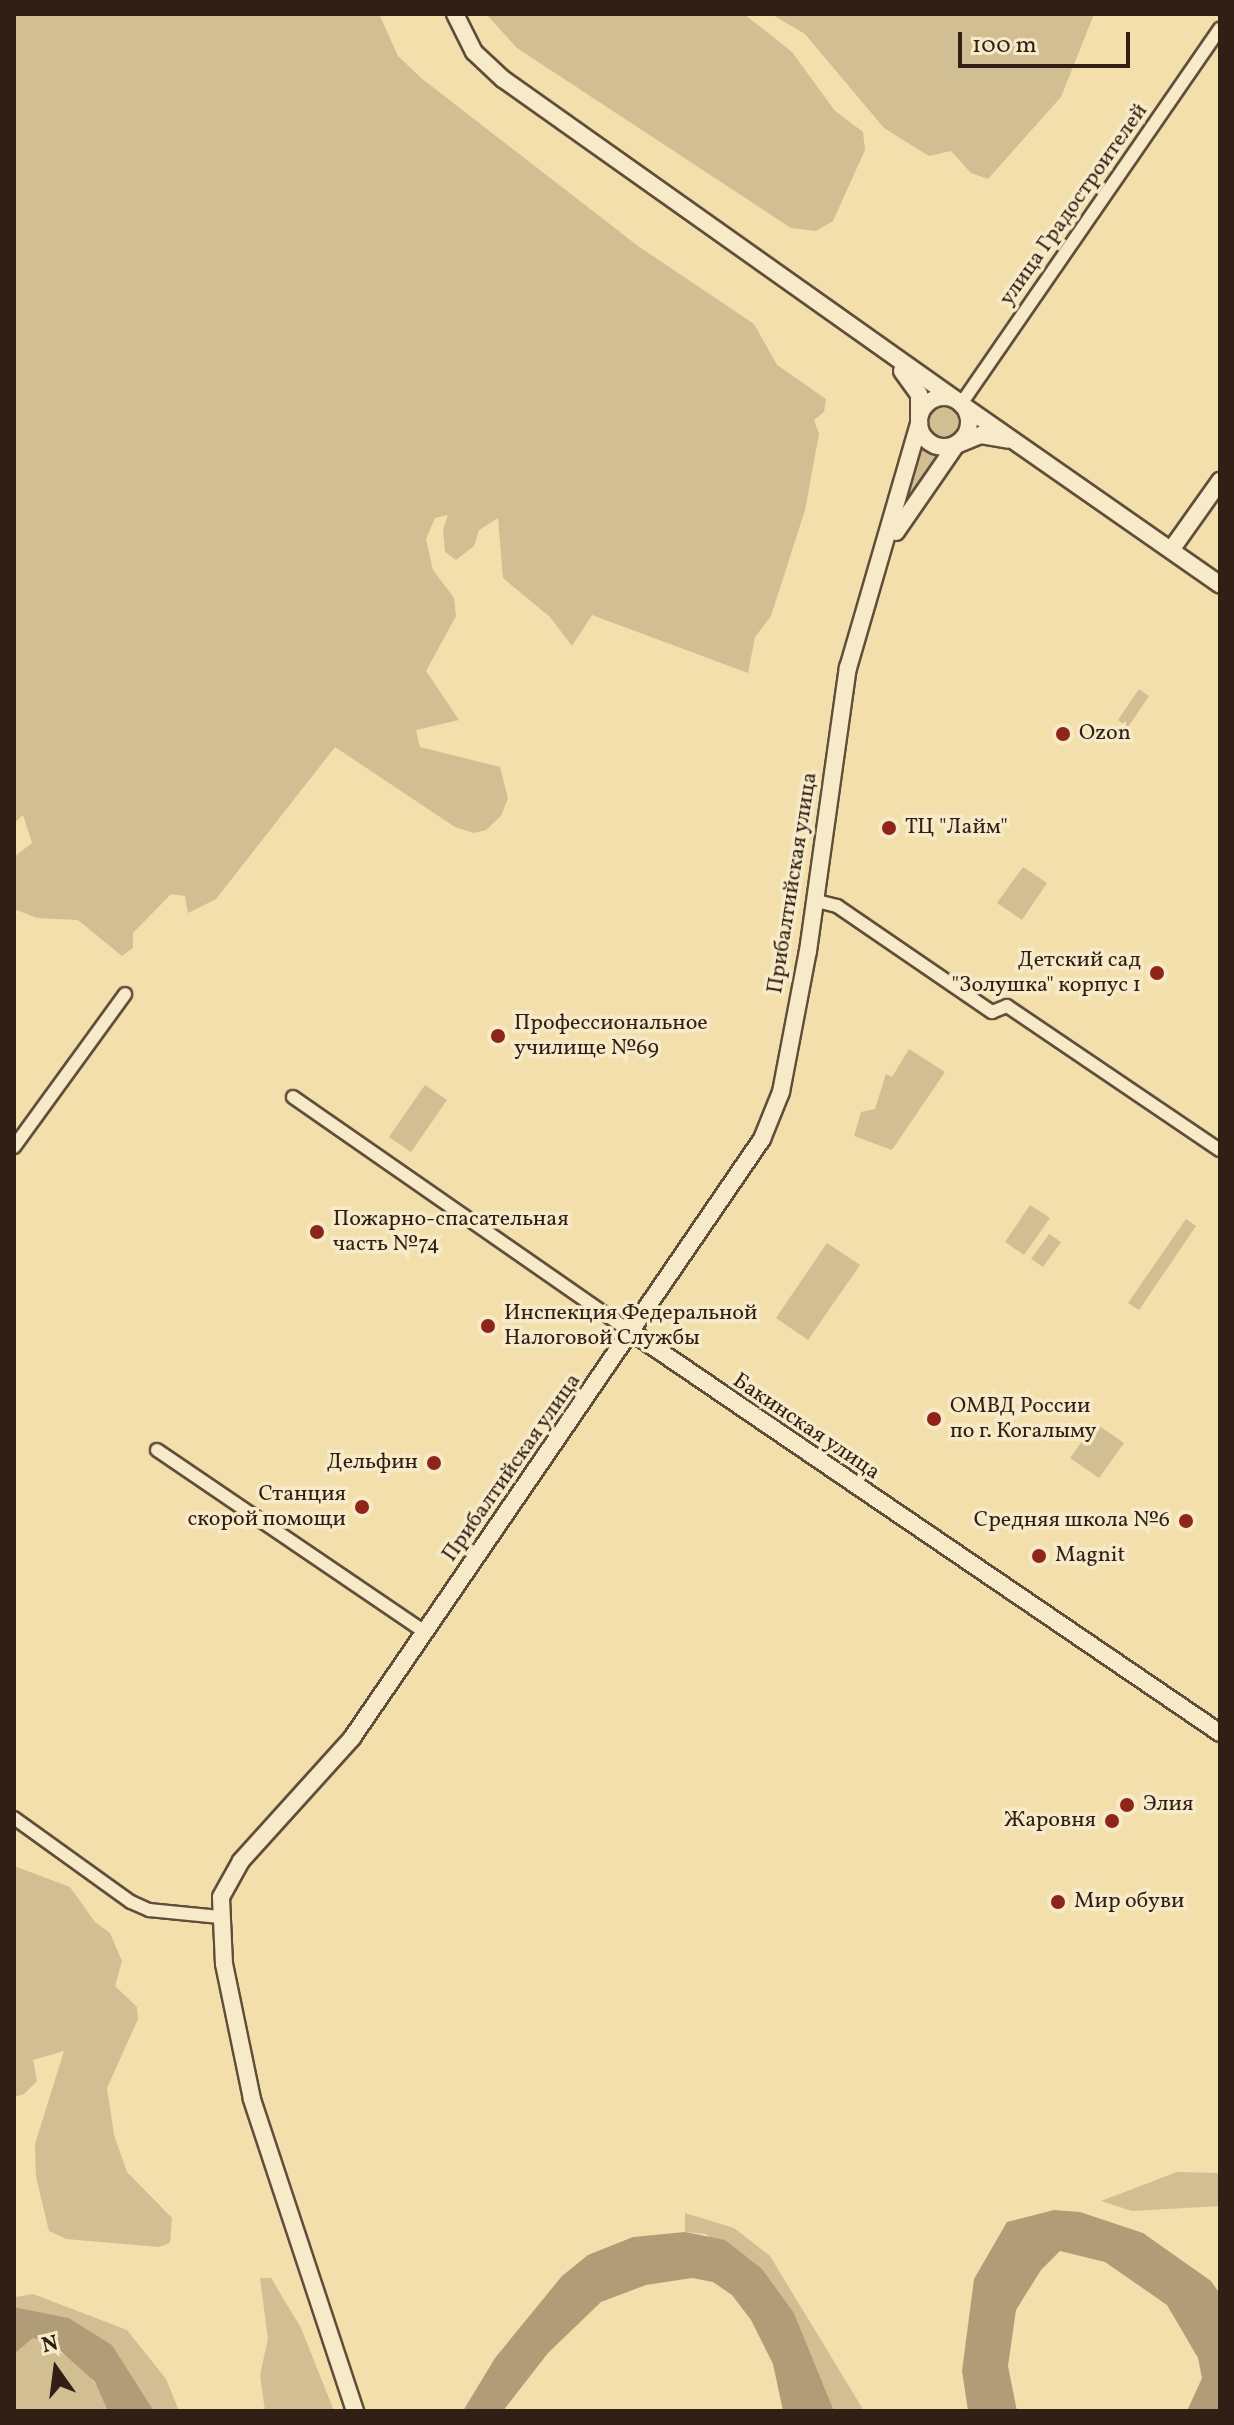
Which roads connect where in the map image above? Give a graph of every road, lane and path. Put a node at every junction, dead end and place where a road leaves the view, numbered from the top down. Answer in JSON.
{"nodes":[{"id":1,"x":455,"y":14,"type":"edge"},
{"id":2,"x":1220,"y":29,"type":"edge"},
{"id":3,"x":873,"y":347,"type":"junction"},
{"id":4,"x":958,"y":402,"type":"junction"},
{"id":5,"x":919,"y":420,"type":"junction"},
{"id":6,"x":1015,"y":443,"type":"junction"},
{"id":7,"x":956,"y":445,"type":"junction"},
{"id":8,"x":1220,"y":481,"type":"edge"},
{"id":9,"x":898,"y":520,"type":"junction"},
{"id":10,"x":1171,"y":550,"type":"junction"},
{"id":11,"x":1220,"y":585,"type":"edge"},
{"id":12,"x":817,"y":901,"type":"junction"},
{"id":13,"x":125,"y":994,"type":"dead end"},
{"id":14,"x":293,"y":1097,"type":"dead end"},
{"id":15,"x":14,"y":1147,"type":"edge"},
{"id":16,"x":1220,"y":1150,"type":"edge"},
{"id":17,"x":633,"y":1333,"type":"junction"},
{"id":18,"x":157,"y":1450,"type":"dead end"},
{"id":19,"x":425,"y":1632,"type":"junction"},
{"id":20,"x":1220,"y":1733,"type":"edge"},
{"id":21,"x":14,"y":1818,"type":"edge"},
{"id":22,"x":220,"y":1917,"type":"junction"},
{"id":23,"x":355,"y":2411,"type":"edge"}],
"edges":[{"from":1,"to":3,"type":"street"},
{"from":2,"to":4,"type":"street","name":"улица Градостроителей"},
{"from":3,"to":4,"type":"street"},
{"from":3,"to":5,"type":"street"},
{"from":4,"to":5,"type":"street"},
{"from":4,"to":6,"type":"street"},
{"from":4,"to":7,"type":"street"},
{"from":5,"to":7,"type":"street"},
{"from":5,"to":9,"type":"street","name":"Прибалтийская улица"},
{"from":6,"to":7,"type":"street"},
{"from":6,"to":10,"type":"street"},
{"from":7,"to":9,"type":"street","name":"Прибалтийская улица"},
{"from":8,"to":10,"type":"street"},
{"from":9,"to":12,"type":"street","name":"Прибалтийская улица"},
{"from":10,"to":11,"type":"street"},
{"from":12,"to":16,"type":"street"},
{"from":12,"to":17,"type":"street","name":"Прибалтийская улица"},
{"from":13,"to":15,"type":"street"},
{"from":14,"to":17,"type":"street","name":"Бакинская улица"},
{"from":17,"to":19,"type":"street","name":"Прибалтийская улица"},
{"from":17,"to":20,"type":"street","name":"Бакинская улица"},
{"from":18,"to":19,"type":"street"},
{"from":19,"to":22,"type":"street","name":"Прибалтийская улица"},
{"from":21,"to":22,"type":"street"},
{"from":22,"to":23,"type":"street"}]}
